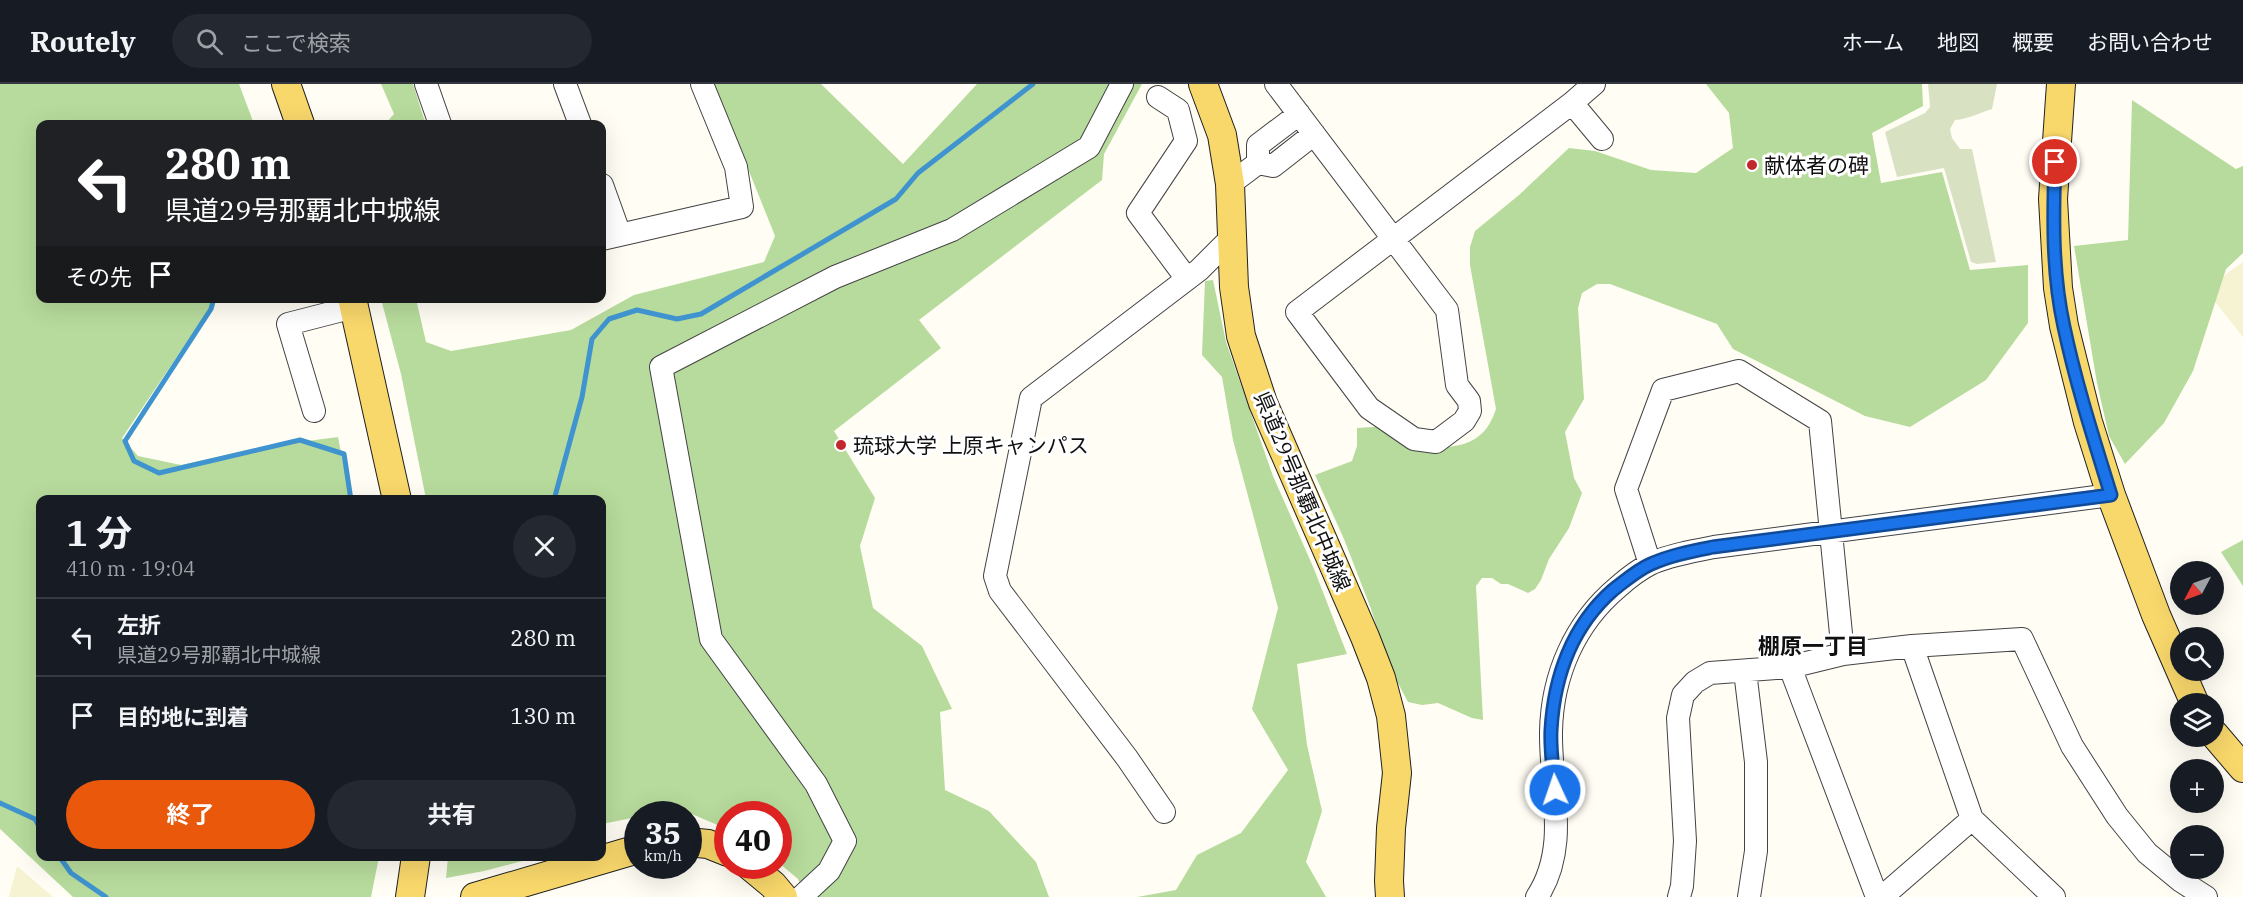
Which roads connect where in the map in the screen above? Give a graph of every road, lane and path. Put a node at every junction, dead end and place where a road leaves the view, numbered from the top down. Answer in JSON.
{"nodes":[{"id":1,"x":286,"y":84,"type":"edge"},
{"id":2,"x":426,"y":84,"type":"edge"},
{"id":3,"x":565,"y":84,"type":"edge"},
{"id":4,"x":702,"y":84,"type":"edge"},
{"id":5,"x":1122,"y":84,"type":"edge"},
{"id":6,"x":1203,"y":84,"type":"edge"},
{"id":7,"x":1276,"y":84,"type":"edge"},
{"id":8,"x":1594,"y":84,"type":"edge"},
{"id":9,"x":2061,"y":84,"type":"edge"},
{"id":10,"x":1158,"y":97,"type":"dead end"},
{"id":11,"x":1572,"y":103,"type":"junction"},
{"id":12,"x":1299,"y":114,"type":"junction"},
{"id":13,"x":299,"y":120,"type":"edge"},
{"id":14,"x":439,"y":120,"type":"edge"},
{"id":15,"x":578,"y":120,"type":"edge"},
{"id":16,"x":1314,"y":134,"type":"junction"},
{"id":17,"x":1602,"y":140,"type":"dead end"},
{"id":18,"x":1258,"y":164,"type":"junction"},
{"id":19,"x":1230,"y":184,"type":"junction"},
{"id":20,"x":606,"y":208,"type":"edge"},
{"id":21,"x":611,"y":237,"type":"edge"},
{"id":22,"x":1232,"y":237,"type":"junction"},
{"id":23,"x":1393,"y":239,"type":"junction"},
{"id":24,"x":1187,"y":279,"type":"junction"},
{"id":25,"x":353,"y":303,"type":"edge"},
{"id":26,"x":314,"y":411,"type":"dead end"},
{"id":27,"x":396,"y":495,"type":"edge"},
{"id":28,"x":2111,"y":495,"type":"junction"},
{"id":29,"x":1831,"y":532,"type":"junction"},
{"id":30,"x":1650,"y":564,"type":"junction"},
{"id":31,"x":1912,"y":646,"type":"junction"},
{"id":32,"x":1843,"y":654,"type":"junction"},
{"id":33,"x":1790,"y":667,"type":"junction"},
{"id":34,"x":1745,"y":671,"type":"junction"},
{"id":35,"x":2190,"y":693,"type":"edge"},
{"id":36,"x":2224,"y":746,"type":"edge"},
{"id":37,"x":2243,"y":768,"type":"edge"},
{"id":38,"x":1164,"y":812,"type":"dead end"},
{"id":39,"x":1972,"y":819,"type":"junction"},
{"id":40,"x":624,"y":853,"type":"edge"},
{"id":41,"x":606,"y":858,"type":"edge"},
{"id":42,"x":415,"y":861,"type":"edge"},
{"id":43,"x":597,"y":861,"type":"edge"},
{"id":44,"x":761,"y":879,"type":"edge"},
{"id":45,"x":773,"y":893,"type":"edge"},
{"id":46,"x":2050,"y":896,"type":"edge"},
{"id":47,"x":410,"y":897,"type":"edge"},
{"id":48,"x":475,"y":897,"type":"edge"},
{"id":49,"x":801,"y":897,"type":"edge"},
{"id":50,"x":1390,"y":897,"type":"edge"},
{"id":51,"x":1537,"y":897,"type":"edge"},
{"id":52,"x":1679,"y":897,"type":"edge"},
{"id":53,"x":1749,"y":897,"type":"edge"},
{"id":54,"x":1879,"y":897,"type":"edge"},
{"id":55,"x":2206,"y":897,"type":"edge"}],
"edges":[{"from":1,"to":13,"type":"main road"},
{"from":2,"to":14,"type":"street"},
{"from":3,"to":15,"type":"street"},
{"from":4,"to":21,"type":"street"},
{"from":5,"to":49,"type":"street"},
{"from":6,"to":19,"type":"main road","name":"県道29号那覇北中城線"},
{"from":7,"to":12,"type":"street"},
{"from":8,"to":11,"type":"street"},
{"from":9,"to":28,"type":"main road"},
{"from":10,"to":24,"type":"street"},
{"from":11,"to":17,"type":"street"},
{"from":11,"to":23,"type":"street"},
{"from":12,"to":16,"type":"street"},
{"from":12,"to":18,"type":"street"},
{"from":16,"to":18,"type":"street"},
{"from":16,"to":23,"type":"street"},
{"from":18,"to":19,"type":"street"},
{"from":19,"to":22,"type":"main road","name":"県道29号那覇北中城線"},
{"from":20,"to":21,"type":"street"},
{"from":22,"to":24,"type":"street"},
{"from":22,"to":50,"type":"main road","name":"県道29号那覇北中城線"},
{"from":23,"to":23,"type":"street"},
{"from":24,"to":38,"type":"street"},
{"from":25,"to":26,"type":"street"},
{"from":25,"to":27,"type":"main road"},
{"from":28,"to":29,"type":"street"},
{"from":28,"to":35,"type":"main road"},
{"from":29,"to":30,"type":"street"},
{"from":29,"to":30,"type":"street"},
{"from":29,"to":32,"type":"street"},
{"from":30,"to":51,"type":"street"},
{"from":31,"to":32,"type":"street"},
{"from":31,"to":39,"type":"street"},
{"from":31,"to":55,"type":"street"},
{"from":32,"to":33,"type":"street"},
{"from":33,"to":34,"type":"street"},
{"from":33,"to":54,"type":"street"},
{"from":34,"to":52,"type":"street"},
{"from":34,"to":53,"type":"street"},
{"from":36,"to":37,"type":"main road"},
{"from":39,"to":46,"type":"street"},
{"from":39,"to":54,"type":"street"},
{"from":40,"to":41,"type":"main road"},
{"from":42,"to":47,"type":"main road"},
{"from":43,"to":48,"type":"main road"},
{"from":44,"to":45,"type":"main road"}]}
